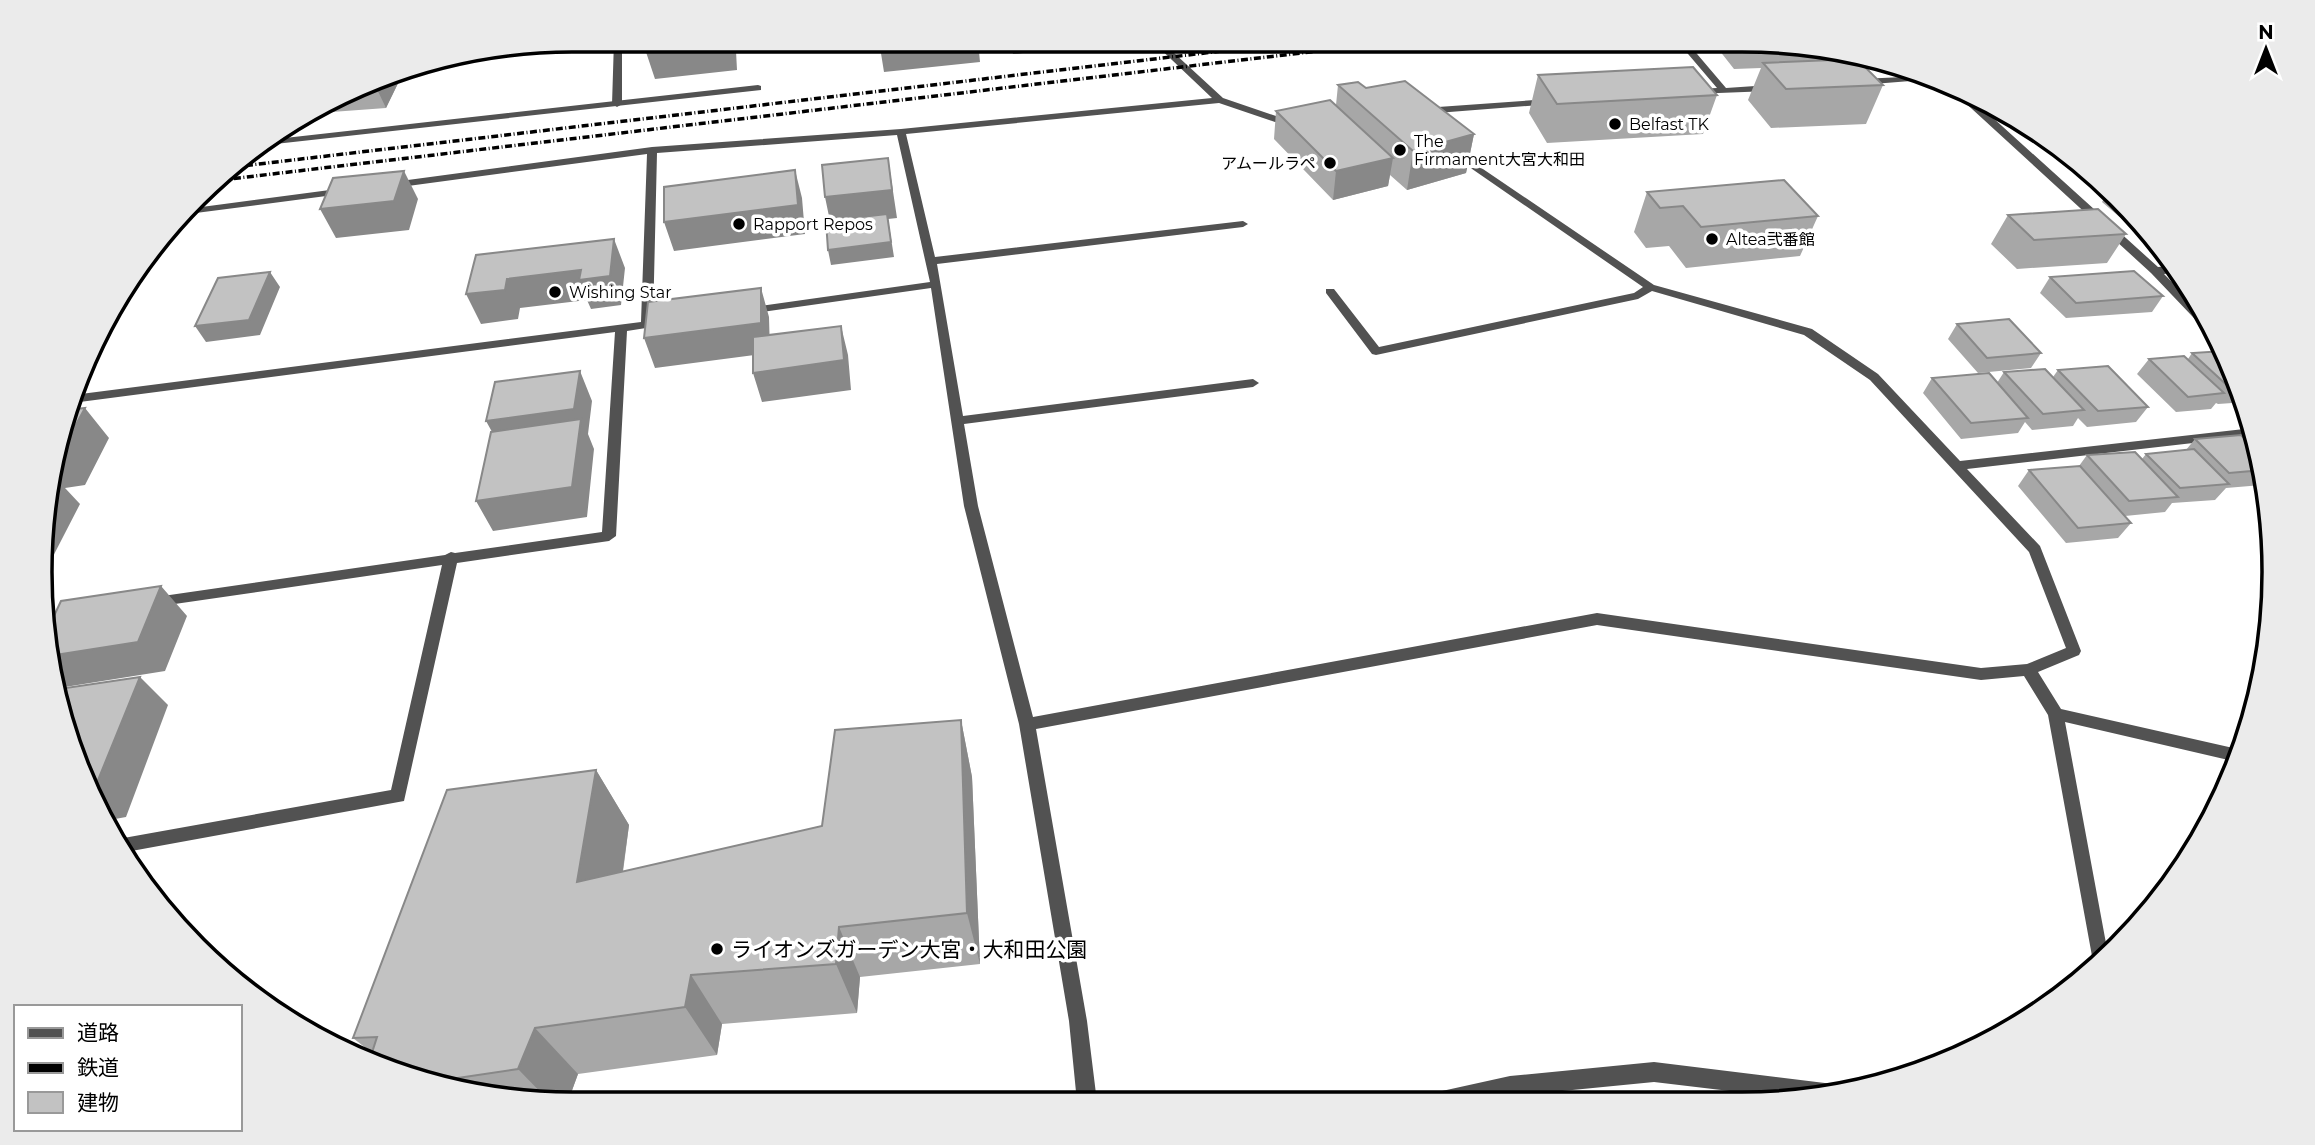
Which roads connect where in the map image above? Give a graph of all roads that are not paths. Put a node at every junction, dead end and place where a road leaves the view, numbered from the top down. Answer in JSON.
{"nodes":[{"id":1,"x":618,"y":52,"type":"edge"},
{"id":2,"x":1168,"y":52,"type":"edge"},
{"id":3,"x":1690,"y":52,"type":"edge"},
{"id":4,"x":1908,"y":79,"type":"edge"},
{"id":5,"x":1849,"y":83,"type":"edge"},
{"id":6,"x":1779,"y":87,"type":"edge"},
{"id":7,"x":758,"y":88,"type":"dead end"},
{"id":8,"x":1723,"y":90,"type":"junction"},
{"id":9,"x":1682,"y":93,"type":"edge"},
{"id":10,"x":1220,"y":100,"type":"junction"},
{"id":11,"x":1560,"y":101,"type":"edge"},
{"id":12,"x":617,"y":104,"type":"junction"},
{"id":13,"x":1977,"y":108,"type":"edge"},
{"id":14,"x":1410,"y":112,"type":"edge"},
{"id":15,"x":1302,"y":117,"type":"edge"},
{"id":16,"x":901,"y":132,"type":"junction"},
{"id":17,"x":282,"y":142,"type":"edge"},
{"id":18,"x":1443,"y":144,"type":"edge"},
{"id":19,"x":652,"y":150,"type":"junction"},
{"id":20,"x":380,"y":186,"type":"edge"},
{"id":21,"x":353,"y":190,"type":"edge"},
{"id":22,"x":200,"y":211,"type":"edge"},
{"id":23,"x":1243,"y":223,"type":"dead end"},
{"id":24,"x":931,"y":261,"type":"junction"},
{"id":25,"x":2165,"y":270,"type":"edge"},
{"id":26,"x":2155,"y":271,"type":"junction"},
{"id":27,"x":936,"y":284,"type":"junction"},
{"id":28,"x":1650,"y":287,"type":"junction"},
{"id":29,"x":1330,"y":291,"type":"dead end"},
{"id":30,"x":2188,"y":305,"type":"edge"},
{"id":31,"x":729,"y":314,"type":"edge"},
{"id":32,"x":674,"y":322,"type":"edge"},
{"id":33,"x":647,"y":326,"type":"junction"},
{"id":34,"x":621,"y":329,"type":"junction"},
{"id":35,"x":1253,"y":383,"type":"dead end"},
{"id":36,"x":83,"y":398,"type":"edge"},
{"id":37,"x":958,"y":421,"type":"junction"},
{"id":38,"x":2244,"y":433,"type":"edge"},
{"id":39,"x":1956,"y":466,"type":"junction"},
{"id":40,"x":451,"y":557,"type":"junction"},
{"id":41,"x":140,"y":605,"type":"edge"},
{"id":42,"x":86,"y":613,"type":"edge"},
{"id":43,"x":55,"y":618,"type":"edge"},
{"id":44,"x":2028,"y":670,"type":"junction"},
{"id":45,"x":2056,"y":714,"type":"junction"},
{"id":46,"x":1027,"y":724,"type":"junction"},
{"id":47,"x":2230,"y":754,"type":"edge"},
{"id":48,"x":129,"y":844,"type":"edge"},
{"id":49,"x":2098,"y":951,"type":"edge"},
{"id":50,"x":1795,"y":1089,"type":"edge"},
{"id":51,"x":1086,"y":1092,"type":"edge"},
{"id":52,"x":1483,"y":1092,"type":"edge"}],
"edges":[{"from":1,"to":12,"type":"street"},
{"from":2,"to":10,"type":"street"},
{"from":3,"to":8,"type":"street"},
{"from":4,"to":5,"type":"street"},
{"from":6,"to":8,"type":"street"},
{"from":7,"to":12,"type":"street"},
{"from":8,"to":9,"type":"street"},
{"from":10,"to":15,"type":"street"},
{"from":10,"to":16,"type":"street"},
{"from":11,"to":14,"type":"street"},
{"from":12,"to":17,"type":"street"},
{"from":13,"to":26,"type":"street"},
{"from":16,"to":19,"type":"street"},
{"from":16,"to":24,"type":"street"},
{"from":18,"to":28,"type":"street"},
{"from":19,"to":20,"type":"street"},
{"from":19,"to":33,"type":"street"},
{"from":21,"to":22,"type":"street"},
{"from":23,"to":24,"type":"street"},
{"from":24,"to":27,"type":"street"},
{"from":25,"to":26,"type":"street"},
{"from":26,"to":30,"type":"street"},
{"from":27,"to":31,"type":"street"},
{"from":27,"to":37,"type":"street"},
{"from":28,"to":29,"type":"street"},
{"from":28,"to":39,"type":"street"},
{"from":32,"to":33,"type":"street"},
{"from":33,"to":34,"type":"street"},
{"from":34,"to":36,"type":"street"},
{"from":34,"to":40,"type":"street"},
{"from":35,"to":37,"type":"street"},
{"from":37,"to":46,"type":"street"},
{"from":38,"to":39,"type":"street"},
{"from":39,"to":44,"type":"street"},
{"from":40,"to":41,"type":"street"},
{"from":40,"to":48,"type":"street"},
{"from":42,"to":43,"type":"street"},
{"from":44,"to":45,"type":"street"},
{"from":44,"to":46,"type":"street"},
{"from":45,"to":47,"type":"street"},
{"from":45,"to":49,"type":"street"},
{"from":46,"to":51,"type":"street"},
{"from":50,"to":52,"type":"street"}]}
